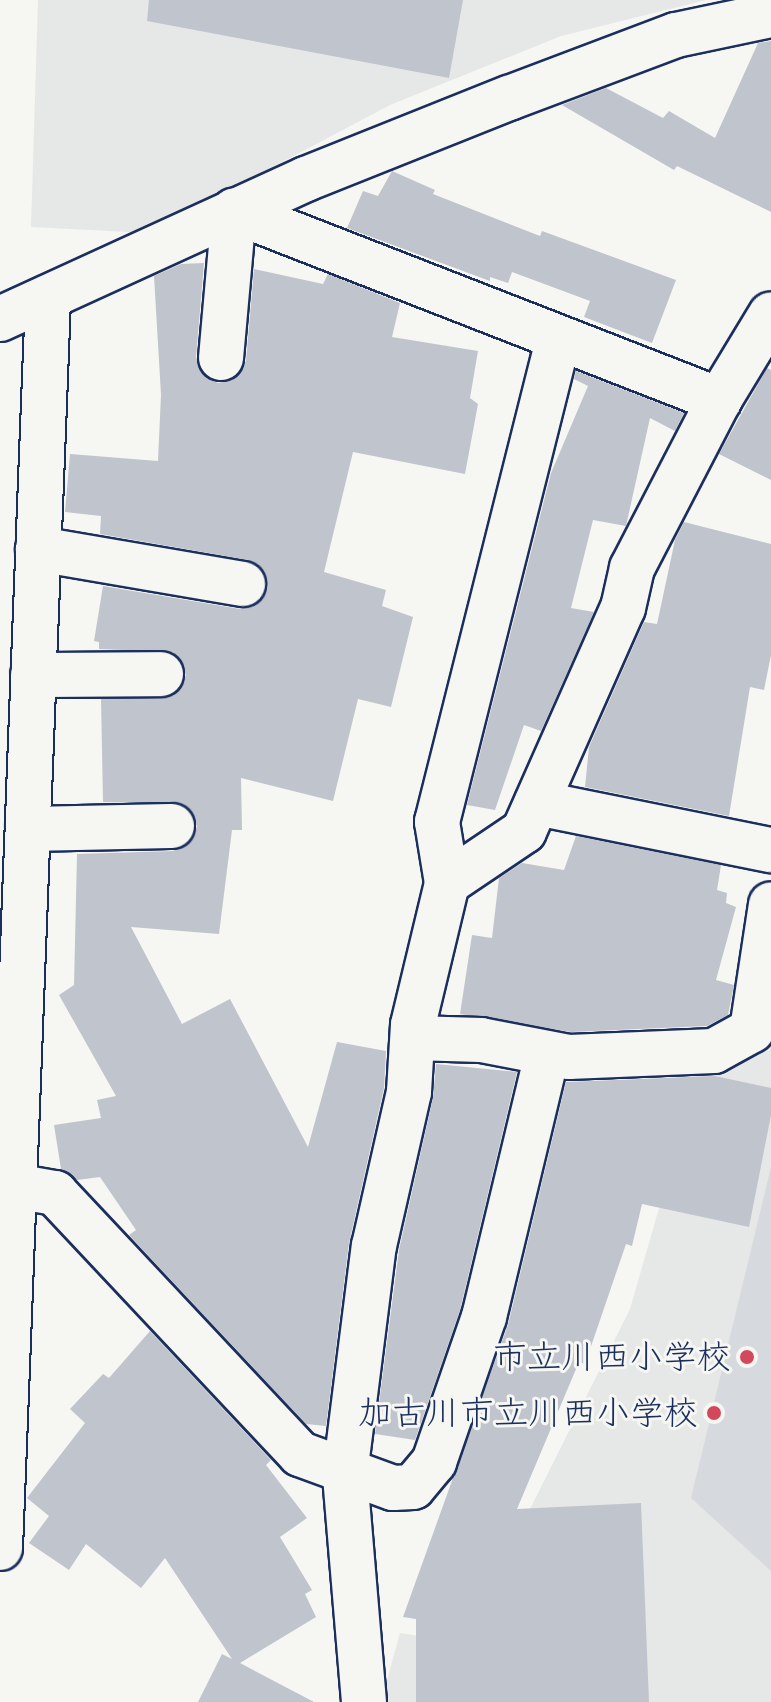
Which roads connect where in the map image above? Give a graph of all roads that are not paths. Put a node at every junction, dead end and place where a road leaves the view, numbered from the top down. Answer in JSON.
{"nodes":[{"id":1,"x":771,"y":15,"type":"edge"},
{"id":2,"x":234,"y":211,"type":"junction"},
{"id":3,"x":48,"y":298,"type":"junction"},
{"id":4,"x":771,"y":314,"type":"edge"},
{"id":5,"x":0,"y":319,"type":"edge"},
{"id":6,"x":559,"y":338,"type":"junction"},
{"id":7,"x":221,"y":358,"type":"dead end"},
{"id":8,"x":719,"y":400,"type":"junction"},
{"id":9,"x":38,"y":549,"type":"junction"},
{"id":10,"x":243,"y":584,"type":"dead end"},
{"id":11,"x":161,"y":674,"type":"dead end"},
{"id":12,"x":33,"y":675,"type":"junction"},
{"id":13,"x":537,"y":803,"type":"junction"},
{"id":14,"x":172,"y":826,"type":"dead end"},
{"id":15,"x":28,"y":829,"type":"junction"},
{"id":16,"x":771,"y":850,"type":"edge"},
{"id":17,"x":447,"y":883,"type":"junction"},
{"id":18,"x":771,"y":904,"type":"edge"},
{"id":19,"x":413,"y":1038,"type":"junction"},
{"id":20,"x":547,"y":1054,"type":"junction"},
{"id":21,"x":14,"y":1186,"type":"junction"},
{"id":22,"x":345,"y":1474,"type":"junction"},
{"id":23,"x":0,"y":1548,"type":"edge"},
{"id":24,"x":364,"y":1702,"type":"edge"}],
"edges":[{"from":1,"to":2,"type":"street"},
{"from":2,"to":3,"type":"street"},
{"from":2,"to":6,"type":"street"},
{"from":2,"to":7,"type":"street"},
{"from":3,"to":5,"type":"street"},
{"from":3,"to":9,"type":"street"},
{"from":4,"to":8,"type":"street"},
{"from":6,"to":8,"type":"street"},
{"from":6,"to":17,"type":"street"},
{"from":8,"to":13,"type":"street"},
{"from":9,"to":10,"type":"street"},
{"from":9,"to":12,"type":"street"},
{"from":11,"to":12,"type":"street"},
{"from":12,"to":15,"type":"street"},
{"from":13,"to":16,"type":"street"},
{"from":13,"to":17,"type":"street"},
{"from":14,"to":15,"type":"street"},
{"from":15,"to":21,"type":"street"},
{"from":17,"to":19,"type":"street"},
{"from":18,"to":20,"type":"street"},
{"from":19,"to":20,"type":"street"},
{"from":19,"to":22,"type":"street"},
{"from":20,"to":22,"type":"street"},
{"from":21,"to":22,"type":"street"},
{"from":21,"to":23,"type":"street"},
{"from":22,"to":24,"type":"street"}]}
